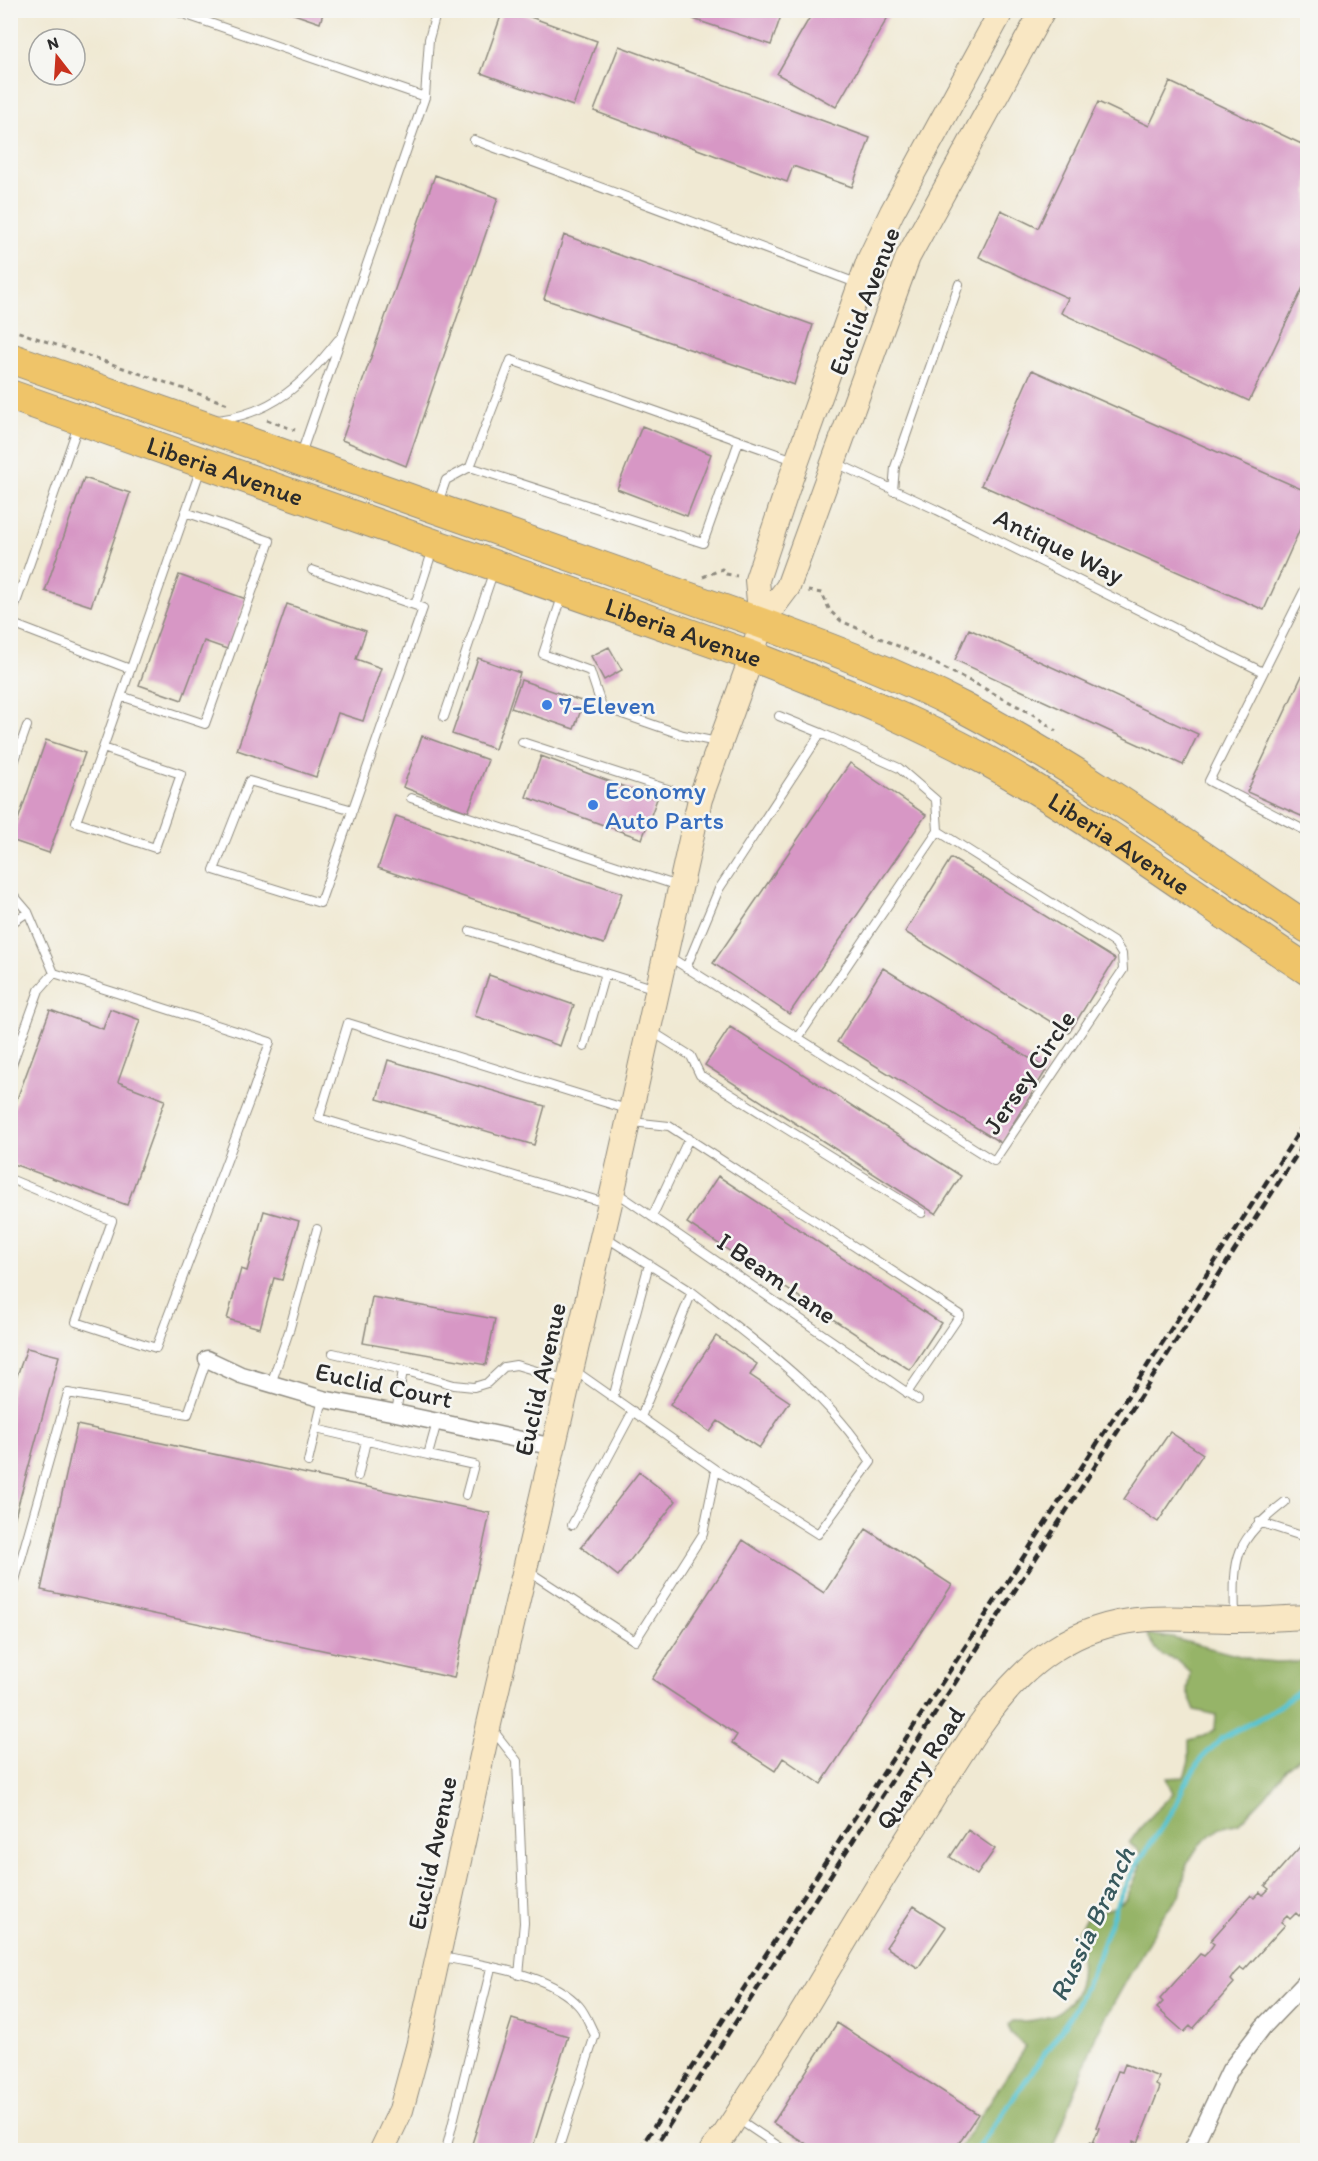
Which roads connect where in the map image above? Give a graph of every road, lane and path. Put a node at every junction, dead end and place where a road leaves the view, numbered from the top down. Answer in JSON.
{"nodes":[{"id":1,"x":172,"y":10,"type":"edge"},
{"id":2,"x":437,"y":10,"type":"edge"},
{"id":3,"x":1002,"y":10,"type":"edge"},
{"id":4,"x":1043,"y":10,"type":"edge"},
{"id":5,"x":425,"y":97,"type":"junction"},
{"id":6,"x":474,"y":140,"type":"dead end"},
{"id":7,"x":959,"y":284,"type":"dead end"},
{"id":8,"x":860,"y":285,"type":"junction"},
{"id":9,"x":10,"y":329,"type":"edge"},
{"id":10,"x":344,"y":333,"type":"junction"},
{"id":11,"x":10,"y":358,"type":"edge"},
{"id":12,"x":10,"y":395,"type":"edge"},
{"id":13,"x":234,"y":407,"type":"dead end"},
{"id":14,"x":263,"y":419,"type":"dead end"},
{"id":15,"x":81,"y":420,"type":"junction"},
{"id":16,"x":195,"y":423,"type":"junction"},
{"id":17,"x":292,"y":429,"type":"dead end"},
{"id":18,"x":739,"y":441,"type":"junction"},
{"id":19,"x":299,"y":460,"type":"junction"},
{"id":20,"x":797,"y":461,"type":"junction"},
{"id":21,"x":834,"y":462,"type":"junction"},
{"id":22,"x":202,"y":463,"type":"junction"},
{"id":23,"x":470,"y":467,"type":"junction"},
{"id":24,"x":893,"y":491,"type":"junction"},
{"id":25,"x":437,"y":508,"type":"junction"},
{"id":26,"x":185,"y":512,"type":"junction"},
{"id":27,"x":435,"y":544,"type":"junction"},
{"id":28,"x":495,"y":566,"type":"junction"},
{"id":29,"x":722,"y":569,"type":"dead end"},
{"id":30,"x":312,"y":570,"type":"dead end"},
{"id":31,"x":726,"y":574,"type":"dead end"},
{"id":32,"x":1308,"y":583,"type":"edge"},
{"id":33,"x":565,"y":591,"type":"junction"},
{"id":34,"x":415,"y":605,"type":"junction"},
{"id":35,"x":10,"y":622,"type":"edge"},
{"id":36,"x":761,"y":622,"type":"junction"},
{"id":37,"x":752,"y":656,"type":"junction"},
{"id":38,"x":130,"y":669,"type":"junction"},
{"id":39,"x":1263,"y":672,"type":"junction"},
{"id":40,"x":121,"y":696,"type":"junction"},
{"id":41,"x":779,"y":716,"type":"dead end"},
{"id":42,"x":444,"y":717,"type":"dead end"},
{"id":43,"x":27,"y":726,"type":"dead end"},
{"id":44,"x":821,"y":733,"type":"junction"},
{"id":45,"x":522,"y":741,"type":"dead end"},
{"id":46,"x":719,"y":743,"type":"junction"},
{"id":47,"x":103,"y":748,"type":"junction"},
{"id":48,"x":10,"y":774,"type":"edge"},
{"id":49,"x":411,"y":798,"type":"dead end"},
{"id":50,"x":699,"y":799,"type":"junction"},
{"id":51,"x":353,"y":810,"type":"junction"},
{"id":52,"x":938,"y":831,"type":"junction"},
{"id":53,"x":1308,"y":832,"type":"edge"},
{"id":54,"x":680,"y":886,"type":"junction"},
{"id":55,"x":10,"y":891,"type":"edge"},
{"id":56,"x":28,"y":912,"type":"junction"},
{"id":57,"x":10,"y":924,"type":"edge"},
{"id":58,"x":1308,"y":928,"type":"edge"},
{"id":59,"x":470,"y":931,"type":"dead end"},
{"id":60,"x":665,"y":954,"type":"junction"},
{"id":61,"x":686,"y":968,"type":"junction"},
{"id":62,"x":1308,"y":970,"type":"edge"},
{"id":63,"x":54,"y":973,"type":"junction"},
{"id":64,"x":605,"y":973,"type":"junction"},
{"id":65,"x":657,"y":989,"type":"junction"},
{"id":66,"x":648,"y":1029,"type":"junction"},
{"id":67,"x":798,"y":1038,"type":"junction"},
{"id":68,"x":584,"y":1047,"type":"dead end"},
{"id":69,"x":10,"y":1070,"type":"edge"},
{"id":70,"x":629,"y":1116,"type":"junction"},
{"id":71,"x":689,"y":1138,"type":"junction"},
{"id":72,"x":10,"y":1179,"type":"edge"},
{"id":73,"x":611,"y":1197,"type":"junction"},
{"id":74,"x":922,"y":1213,"type":"dead end"},
{"id":75,"x":652,"y":1217,"type":"junction"},
{"id":76,"x":317,"y":1229,"type":"dead end"},
{"id":77,"x":603,"y":1234,"type":"junction"},
{"id":78,"x":649,"y":1264,"type":"junction"},
{"id":79,"x":692,"y":1292,"type":"junction"},
{"id":80,"x":333,"y":1353,"type":"dead end"},
{"id":81,"x":207,"y":1359,"type":"joint"},
{"id":82,"x":403,"y":1370,"type":"junction"},
{"id":83,"x":571,"y":1374,"type":"junction"},
{"id":84,"x":271,"y":1384,"type":"junction"},
{"id":85,"x":907,"y":1393,"type":"junction"},
{"id":86,"x":613,"y":1398,"type":"junction"},
{"id":87,"x":323,"y":1399,"type":"junction"},
{"id":88,"x":918,"y":1400,"type":"dead end"},
{"id":89,"x":396,"y":1413,"type":"junction"},
{"id":90,"x":637,"y":1414,"type":"junction"},
{"id":91,"x":437,"y":1422,"type":"junction"},
{"id":92,"x":316,"y":1429,"type":"junction"},
{"id":93,"x":366,"y":1441,"type":"junction"},
{"id":94,"x":554,"y":1448,"type":"junction"},
{"id":95,"x":428,"y":1455,"type":"junction"},
{"id":96,"x":308,"y":1462,"type":"dead end"},
{"id":97,"x":716,"y":1470,"type":"junction"},
{"id":98,"x":358,"y":1476,"type":"dead end"},
{"id":99,"x":466,"y":1495,"type":"dead end"},
{"id":100,"x":1285,"y":1502,"type":"dead end"},
{"id":101,"x":1259,"y":1522,"type":"junction"},
{"id":102,"x":572,"y":1525,"type":"dead end"},
{"id":103,"x":1308,"y":1538,"type":"edge"},
{"id":104,"x":525,"y":1570,"type":"junction"},
{"id":105,"x":10,"y":1598,"type":"edge"},
{"id":106,"x":1308,"y":1617,"type":"edge"},
{"id":107,"x":1236,"y":1620,"type":"junction"},
{"id":108,"x":489,"y":1724,"type":"junction"},
{"id":109,"x":439,"y":1956,"type":"junction"},
{"id":110,"x":491,"y":1968,"type":"junction"},
{"id":111,"x":519,"y":1975,"type":"junction"},
{"id":112,"x":1308,"y":1980,"type":"edge"},
{"id":113,"x":736,"y":2117,"type":"junction"},
{"id":114,"x":382,"y":2151,"type":"edge"},
{"id":115,"x":446,"y":2151,"type":"edge"},
{"id":116,"x":558,"y":2151,"type":"edge"},
{"id":117,"x":712,"y":2151,"type":"edge"},
{"id":118,"x":784,"y":2151,"type":"edge"},
{"id":119,"x":1192,"y":2151,"type":"edge"}],
"edges":[{"from":1,"to":5,"type":"lane"},
{"from":2,"to":5,"type":"lane"},
{"from":3,"to":8,"type":"street","name":"Euclid Avenue"},
{"from":4,"to":21,"type":"street","name":"Euclid Avenue"},
{"from":5,"to":10,"type":"lane"},
{"from":6,"to":8,"type":"lane"},
{"from":7,"to":24,"type":"lane"},
{"from":8,"to":20,"type":"street","name":"Euclid Avenue"},
{"from":9,"to":13,"type":"path"},
{"from":10,"to":16,"type":"lane"},
{"from":10,"to":19,"type":"lane"},
{"from":11,"to":16,"type":"highway","name":"Liberia Avenue"},
{"from":12,"to":15,"type":"highway","name":"Liberia Avenue"},
{"from":14,"to":17,"type":"path"},
{"from":15,"to":22,"type":"highway","name":"Liberia Avenue"},
{"from":15,"to":35,"type":"lane"},
{"from":16,"to":19,"type":"highway","name":"Liberia Avenue"},
{"from":18,"to":20,"type":"lane"},
{"from":18,"to":23,"type":"lane"},
{"from":18,"to":23,"type":"lane"},
{"from":19,"to":25,"type":"highway","name":"Liberia Avenue"},
{"from":20,"to":36,"type":"street","name":"Euclid Avenue"},
{"from":21,"to":24,"type":"lane","name":"Antique Way"},
{"from":21,"to":36,"type":"street","name":"Euclid Avenue"},
{"from":22,"to":26,"type":"lane"},
{"from":22,"to":27,"type":"highway","name":"Liberia Avenue"},
{"from":23,"to":25,"type":"lane"},
{"from":24,"to":39,"type":"lane","name":"Antique Way"},
{"from":25,"to":36,"type":"highway","name":"Liberia Avenue"},
{"from":26,"to":38,"type":"lane"},
{"from":26,"to":40,"type":"lane"},
{"from":27,"to":28,"type":"highway","name":"Liberia Avenue"},
{"from":27,"to":34,"type":"lane"},
{"from":28,"to":33,"type":"highway","name":"Liberia Avenue"},
{"from":28,"to":42,"type":"lane"},
{"from":29,"to":31,"type":"path"},
{"from":30,"to":34,"type":"lane"},
{"from":32,"to":39,"type":"lane"},
{"from":33,"to":37,"type":"highway","name":"Liberia Avenue"},
{"from":33,"to":46,"type":"lane"},
{"from":34,"to":51,"type":"lane"},
{"from":35,"to":38,"type":"lane"},
{"from":36,"to":37,"type":"street","name":"Euclid Avenue"},
{"from":36,"to":58,"type":"highway","name":"Liberia Avenue"},
{"from":37,"to":46,"type":"street","name":"Euclid Avenue"},
{"from":37,"to":62,"type":"highway","name":"Liberia Avenue"},
{"from":38,"to":40,"type":"lane"},
{"from":39,"to":53,"type":"lane"},
{"from":40,"to":47,"type":"lane"},
{"from":41,"to":44,"type":"lane"},
{"from":43,"to":48,"type":"lane"},
{"from":44,"to":52,"type":"lane"},
{"from":44,"to":61,"type":"lane"},
{"from":45,"to":50,"type":"lane"},
{"from":46,"to":50,"type":"street","name":"Euclid Avenue"},
{"from":47,"to":47,"type":"lane"},
{"from":49,"to":54,"type":"lane"},
{"from":50,"to":54,"type":"street","name":"Euclid Avenue"},
{"from":51,"to":51,"type":"lane"},
{"from":52,"to":67,"type":"lane"},
{"from":52,"to":67,"type":"lane","name":"Jersey Circle"},
{"from":54,"to":60,"type":"street","name":"Euclid Avenue"},
{"from":55,"to":56,"type":"lane"},
{"from":56,"to":57,"type":"lane"},
{"from":56,"to":63,"type":"lane"},
{"from":59,"to":64,"type":"lane"},
{"from":60,"to":61,"type":"lane","name":"Jersey Circle"},
{"from":60,"to":65,"type":"street","name":"Euclid Avenue"},
{"from":61,"to":67,"type":"lane","name":"Jersey Circle"},
{"from":63,"to":69,"type":"lane"},
{"from":63,"to":72,"type":"lane"},
{"from":64,"to":65,"type":"lane"},
{"from":64,"to":68,"type":"lane"},
{"from":65,"to":66,"type":"street","name":"Euclid Avenue"},
{"from":66,"to":70,"type":"street","name":"Euclid Avenue"},
{"from":66,"to":74,"type":"lane"},
{"from":70,"to":71,"type":"lane"},
{"from":70,"to":73,"type":"street","name":"Euclid Avenue"},
{"from":70,"to":73,"type":"lane","name":"I Beam Lane"},
{"from":71,"to":75,"type":"lane"},
{"from":71,"to":85,"type":"lane"},
{"from":73,"to":75,"type":"lane","name":"I Beam Lane"},
{"from":73,"to":77,"type":"street","name":"Euclid Avenue"},
{"from":75,"to":85,"type":"lane","name":"I Beam Lane"},
{"from":76,"to":84,"type":"lane"},
{"from":77,"to":78,"type":"lane"},
{"from":77,"to":83,"type":"street","name":"Euclid Avenue"},
{"from":78,"to":79,"type":"lane"},
{"from":78,"to":86,"type":"lane"},
{"from":79,"to":90,"type":"lane"},
{"from":79,"to":97,"type":"lane"},
{"from":80,"to":82,"type":"lane"},
{"from":81,"to":84,"type":"street","name":"Euclid Court"},
{"from":81,"to":105,"type":"lane"},
{"from":82,"to":83,"type":"lane"},
{"from":82,"to":89,"type":"lane"},
{"from":83,"to":86,"type":"lane"},
{"from":83,"to":94,"type":"street","name":"Euclid Avenue"},
{"from":84,"to":87,"type":"street","name":"Euclid Court"},
{"from":85,"to":88,"type":"lane","name":"I Beam Lane"},
{"from":86,"to":90,"type":"lane"},
{"from":87,"to":89,"type":"street","name":"Euclid Court"},
{"from":87,"to":92,"type":"lane"},
{"from":89,"to":91,"type":"street","name":"Euclid Court"},
{"from":90,"to":97,"type":"lane"},
{"from":90,"to":102,"type":"lane"},
{"from":91,"to":94,"type":"street","name":"Euclid Court"},
{"from":91,"to":95,"type":"lane"},
{"from":92,"to":93,"type":"lane"},
{"from":92,"to":96,"type":"lane"},
{"from":93,"to":95,"type":"lane"},
{"from":93,"to":98,"type":"lane"},
{"from":94,"to":104,"type":"street","name":"Euclid Avenue"},
{"from":95,"to":99,"type":"lane"},
{"from":97,"to":104,"type":"lane"},
{"from":100,"to":101,"type":"lane"},
{"from":101,"to":103,"type":"lane"},
{"from":101,"to":107,"type":"lane"},
{"from":104,"to":108,"type":"street","name":"Euclid Avenue"},
{"from":106,"to":107,"type":"street","name":"Quarry Road"},
{"from":107,"to":113,"type":"street","name":"Quarry Road"},
{"from":108,"to":109,"type":"street","name":"Euclid Avenue"},
{"from":108,"to":111,"type":"lane"},
{"from":109,"to":110,"type":"lane"},
{"from":109,"to":114,"type":"street","name":"Euclid Avenue"},
{"from":110,"to":111,"type":"lane"},
{"from":110,"to":115,"type":"lane"},
{"from":111,"to":116,"type":"lane"},
{"from":112,"to":119,"type":"street"},
{"from":113,"to":117,"type":"street","name":"Quarry Road"},
{"from":113,"to":118,"type":"lane"}]}
